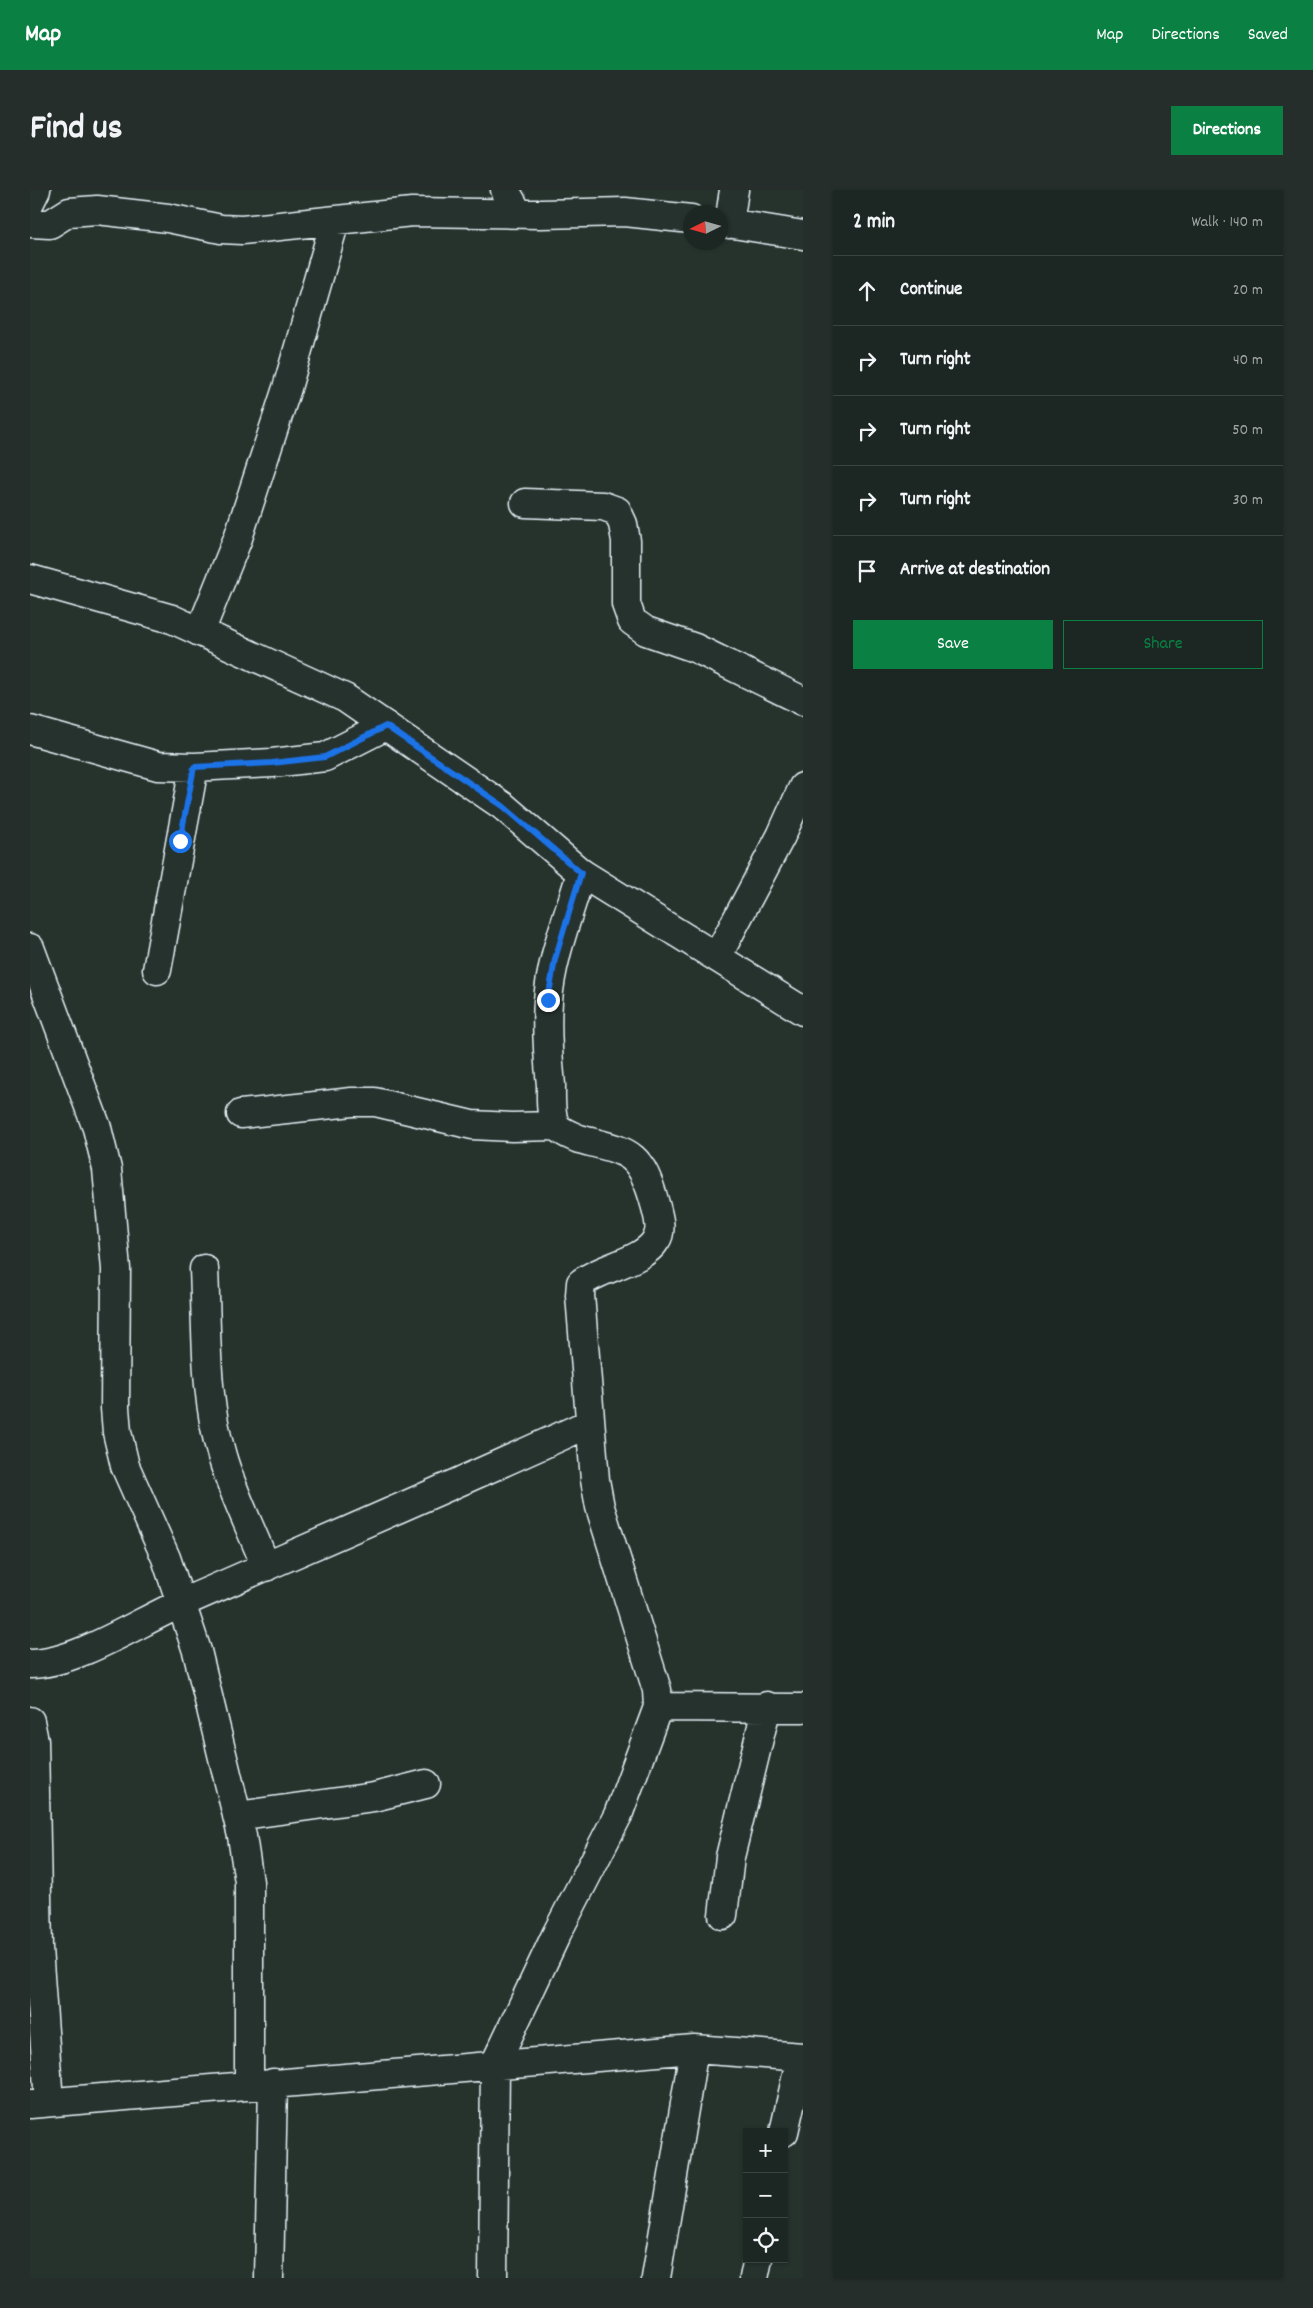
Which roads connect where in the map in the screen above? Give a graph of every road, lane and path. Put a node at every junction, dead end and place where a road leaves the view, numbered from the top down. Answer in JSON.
{"nodes":[{"id":1,"x":36,"y":190,"type":"edge"},
{"id":2,"x":734,"y":190,"type":"edge"},
{"id":3,"x":30,"y":202,"type":"edge"},
{"id":4,"x":512,"y":202,"type":"edge"},
{"id":5,"x":728,"y":212,"type":"edge"},
{"id":6,"x":683,"y":218,"type":"edge"},
{"id":7,"x":335,"y":221,"type":"junction"},
{"id":8,"x":30,"y":223,"type":"edge"},
{"id":9,"x":728,"y":224,"type":"edge"},
{"id":10,"x":803,"y":236,"type":"edge"},
{"id":11,"x":524,"y":503,"type":"dead end"},
{"id":12,"x":30,"y":579,"type":"edge"},
{"id":13,"x":200,"y":632,"type":"junction"},
{"id":14,"x":803,"y":701,"type":"edge"},
{"id":15,"x":386,"y":726,"type":"junction"},
{"id":16,"x":30,"y":730,"type":"edge"},
{"id":17,"x":194,"y":767,"type":"junction"},
{"id":18,"x":803,"y":787,"type":"edge"},
{"id":19,"x":581,"y":873,"type":"junction"},
{"id":20,"x":30,"y":948,"type":"edge"},
{"id":21,"x":717,"y":957,"type":"junction"},
{"id":22,"x":157,"y":970,"type":"dead end"},
{"id":23,"x":803,"y":1011,"type":"edge"},
{"id":24,"x":241,"y":1114,"type":"dead end"},
{"id":25,"x":556,"y":1126,"type":"junction"},
{"id":26,"x":204,"y":1269,"type":"dead end"},
{"id":27,"x":590,"y":1423,"type":"junction"},
{"id":28,"x":266,"y":1567,"type":"junction"},
{"id":29,"x":181,"y":1603,"type":"junction"},
{"id":30,"x":30,"y":1664,"type":"edge"},
{"id":31,"x":767,"y":1706,"type":"junction"},
{"id":32,"x":658,"y":1707,"type":"junction"},
{"id":33,"x":803,"y":1708,"type":"edge"},
{"id":34,"x":30,"y":1720,"type":"edge"},
{"id":35,"x":426,"y":1784,"type":"dead end"},
{"id":36,"x":237,"y":1816,"type":"junction"},
{"id":37,"x":723,"y":1915,"type":"dead end"},
{"id":38,"x":35,"y":1980,"type":"edge"},
{"id":39,"x":694,"y":2049,"type":"junction"},
{"id":40,"x":802,"y":2057,"type":"edge"},
{"id":41,"x":496,"y":2064,"type":"junction"},
{"id":42,"x":261,"y":2084,"type":"junction"},
{"id":43,"x":40,"y":2103,"type":"edge"},
{"id":44,"x":785,"y":2128,"type":"edge"},
{"id":45,"x":757,"y":2263,"type":"edge"},
{"id":46,"x":268,"y":2278,"type":"edge"},
{"id":47,"x":493,"y":2278,"type":"edge"},
{"id":48,"x":656,"y":2278,"type":"edge"},
{"id":49,"x":754,"y":2278,"type":"edge"}],
"edges":[{"from":1,"to":3,"type":"street"},
{"from":2,"to":5,"type":"street"},
{"from":4,"to":6,"type":"street"},
{"from":4,"to":7,"type":"street"},
{"from":7,"to":8,"type":"street"},
{"from":7,"to":13,"type":"street"},
{"from":9,"to":10,"type":"street"},
{"from":11,"to":14,"type":"street"},
{"from":12,"to":13,"type":"street"},
{"from":13,"to":15,"type":"street"},
{"from":15,"to":17,"type":"street"},
{"from":15,"to":19,"type":"street"},
{"from":16,"to":17,"type":"street"},
{"from":17,"to":22,"type":"street"},
{"from":18,"to":21,"type":"street"},
{"from":19,"to":21,"type":"street"},
{"from":19,"to":25,"type":"street"},
{"from":20,"to":29,"type":"street"},
{"from":21,"to":23,"type":"street"},
{"from":24,"to":25,"type":"street"},
{"from":25,"to":27,"type":"street"},
{"from":26,"to":28,"type":"street"},
{"from":27,"to":28,"type":"street"},
{"from":27,"to":32,"type":"street"},
{"from":28,"to":29,"type":"street"},
{"from":29,"to":30,"type":"street"},
{"from":29,"to":36,"type":"street"},
{"from":31,"to":32,"type":"street"},
{"from":31,"to":33,"type":"street"},
{"from":31,"to":37,"type":"street"},
{"from":32,"to":41,"type":"street"},
{"from":34,"to":38,"type":"street"},
{"from":35,"to":36,"type":"street"},
{"from":36,"to":42,"type":"street"},
{"from":38,"to":43,"type":"street"},
{"from":39,"to":40,"type":"street"},
{"from":39,"to":41,"type":"street"},
{"from":39,"to":48,"type":"street"},
{"from":40,"to":44,"type":"street"},
{"from":41,"to":42,"type":"street"},
{"from":41,"to":47,"type":"street"},
{"from":42,"to":43,"type":"street"},
{"from":42,"to":46,"type":"street"},
{"from":45,"to":49,"type":"street"}]}
